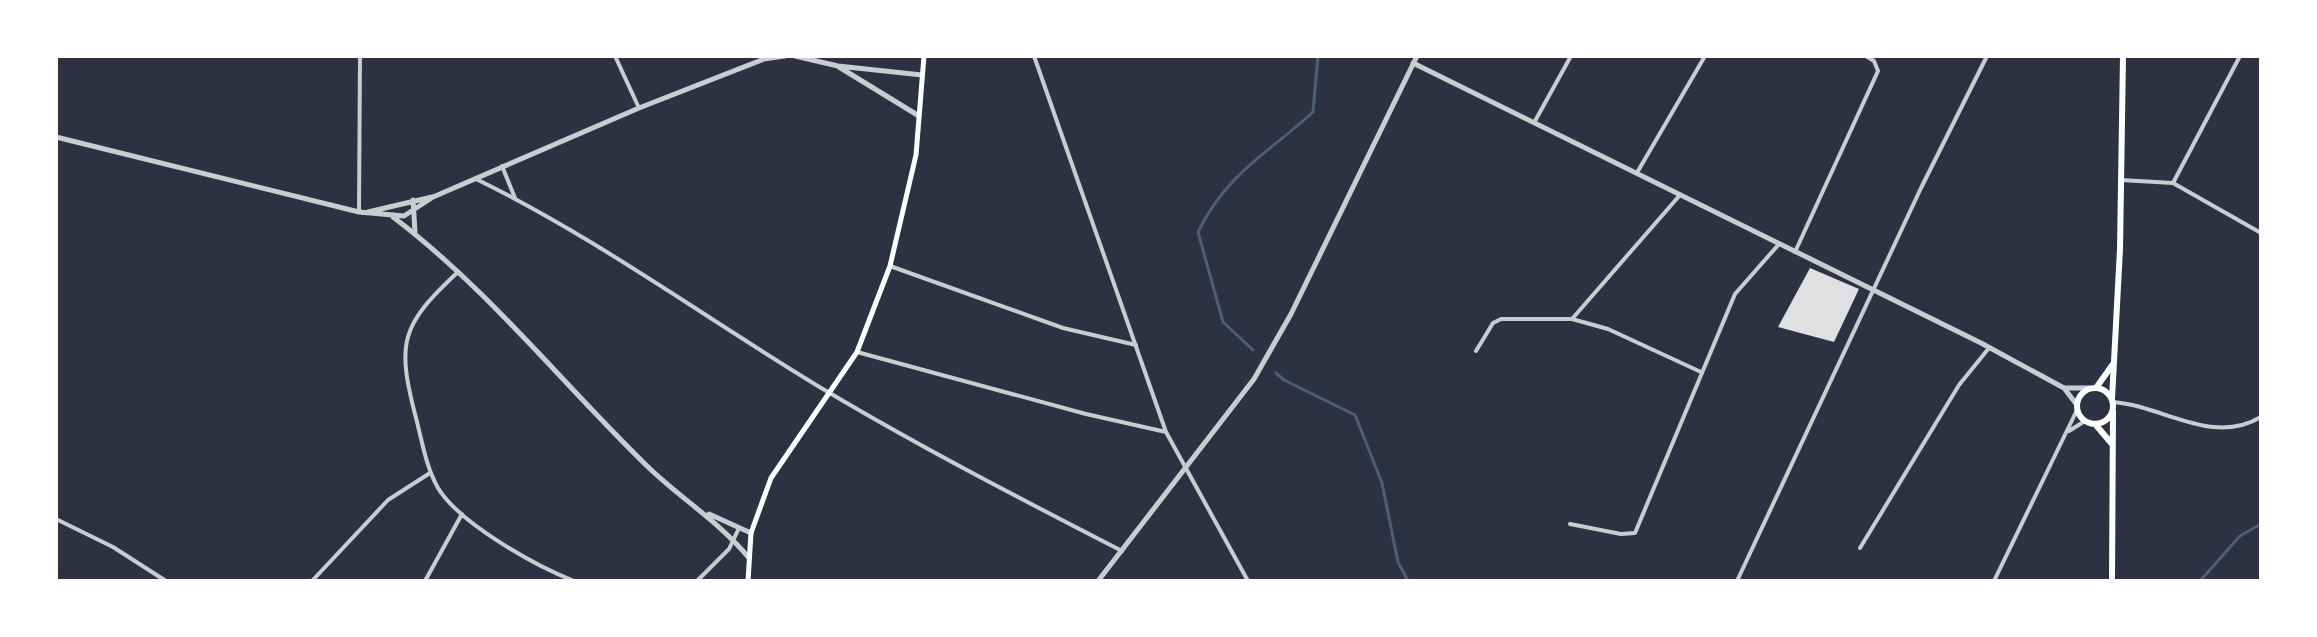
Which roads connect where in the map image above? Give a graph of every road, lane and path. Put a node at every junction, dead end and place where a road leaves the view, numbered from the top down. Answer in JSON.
{"nodes":[{"id":1,"x":360,"y":56,"type":"edge"},
{"id":2,"x":615,"y":56,"type":"edge"},
{"id":3,"x":785,"y":56,"type":"edge"},
{"id":4,"x":795,"y":56,"type":"edge"},
{"id":5,"x":924,"y":56,"type":"edge"},
{"id":6,"x":1034,"y":56,"type":"edge"},
{"id":7,"x":1417,"y":56,"type":"edge"},
{"id":8,"x":1571,"y":56,"type":"edge"},
{"id":9,"x":1705,"y":56,"type":"edge"},
{"id":10,"x":1866,"y":56,"type":"edge"},
{"id":11,"x":1987,"y":56,"type":"edge"},
{"id":12,"x":2123,"y":56,"type":"edge"},
{"id":13,"x":2240,"y":56,"type":"edge"},
{"id":14,"x":814,"y":57,"type":"edge"},
{"id":15,"x":1413,"y":63,"type":"junction"},
{"id":16,"x":838,"y":66,"type":"junction"},
{"id":17,"x":922,"y":75,"type":"junction"},
{"id":18,"x":639,"y":108,"type":"junction"},
{"id":19,"x":919,"y":116,"type":"junction"},
{"id":20,"x":1535,"y":121,"type":"junction"},
{"id":21,"x":56,"y":137,"type":"edge"},
{"id":22,"x":502,"y":166,"type":"junction"},
{"id":23,"x":1638,"y":171,"type":"junction"},
{"id":24,"x":474,"y":178,"type":"junction"},
{"id":25,"x":2121,"y":180,"type":"junction"},
{"id":26,"x":2173,"y":183,"type":"junction"},
{"id":27,"x":1682,"y":193,"type":"junction"},
{"id":28,"x":433,"y":197,"type":"junction"},
{"id":29,"x":413,"y":200,"type":"junction"},
{"id":30,"x":516,"y":200,"type":"junction"},
{"id":31,"x":415,"y":211,"type":"junction"},
{"id":32,"x":359,"y":212,"type":"junction"},
{"id":33,"x":367,"y":213,"type":"junction"},
{"id":34,"x":393,"y":217,"type":"junction"},
{"id":35,"x":416,"y":233,"type":"junction"},
{"id":36,"x":2261,"y":233,"type":"edge"},
{"id":37,"x":1779,"y":244,"type":"junction"},
{"id":38,"x":1795,"y":252,"type":"junction"},
{"id":39,"x":890,"y":266,"type":"junction"},
{"id":40,"x":458,"y":272,"type":"junction"},
{"id":41,"x":1874,"y":290,"type":"junction"},
{"id":42,"x":1572,"y":319,"type":"junction"},
{"id":43,"x":1136,"y":345,"type":"junction"},
{"id":44,"x":1989,"y":348,"type":"junction"},
{"id":45,"x":1476,"y":351,"type":"dead end"},
{"id":46,"x":857,"y":352,"type":"junction"},
{"id":47,"x":2113,"y":364,"type":"junction"},
{"id":48,"x":1701,"y":372,"type":"junction"},
{"id":49,"x":2064,"y":388,"type":"junction"},
{"id":50,"x":2093,"y":388,"type":"junction"},
{"id":51,"x":830,"y":393,"type":"junction"},
{"id":52,"x":2113,"y":401,"type":"junction"},
{"id":53,"x":2077,"y":407,"type":"junction"},
{"id":54,"x":2113,"y":411,"type":"junction"},
{"id":55,"x":2261,"y":417,"type":"edge"},
{"id":56,"x":2085,"y":421,"type":"junction"},
{"id":57,"x":2095,"y":424,"type":"junction"},
{"id":58,"x":1166,"y":432,"type":"junction"},
{"id":59,"x":2067,"y":432,"type":"junction"},
{"id":60,"x":2112,"y":444,"type":"junction"},
{"id":61,"x":1187,"y":465,"type":"junction"},
{"id":62,"x":430,"y":473,"type":"junction"},
{"id":63,"x":704,"y":512,"type":"junction"},
{"id":64,"x":462,"y":514,"type":"junction"},
{"id":65,"x":56,"y":519,"type":"edge"},
{"id":66,"x":1570,"y":524,"type":"dead end"},
{"id":67,"x":739,"y":528,"type":"junction"},
{"id":68,"x":751,"y":533,"type":"junction"},
{"id":69,"x":733,"y":542,"type":"junction"},
{"id":70,"x":1860,"y":548,"type":"dead end"},
{"id":71,"x":1122,"y":551,"type":"junction"},
{"id":72,"x":749,"y":558,"type":"junction"},
{"id":73,"x":1100,"y":579,"type":"edge"},
{"id":74,"x":166,"y":581,"type":"edge"},
{"id":75,"x":312,"y":581,"type":"edge"},
{"id":76,"x":425,"y":581,"type":"edge"},
{"id":77,"x":574,"y":581,"type":"edge"},
{"id":78,"x":697,"y":581,"type":"edge"},
{"id":79,"x":748,"y":581,"type":"edge"},
{"id":80,"x":1110,"y":581,"type":"edge"},
{"id":81,"x":1248,"y":581,"type":"edge"},
{"id":82,"x":1737,"y":581,"type":"edge"},
{"id":83,"x":1994,"y":581,"type":"edge"},
{"id":84,"x":2112,"y":581,"type":"edge"}],
"edges":[{"from":1,"to":32,"type":"street"},
{"from":2,"to":18,"type":"street"},
{"from":3,"to":18,"type":"street"},
{"from":4,"to":14,"type":"street"},
{"from":5,"to":17,"type":"main road"},
{"from":6,"to":43,"type":"street"},
{"from":7,"to":15,"type":"street"},
{"from":8,"to":20,"type":"street"},
{"from":9,"to":23,"type":"street"},
{"from":10,"to":38,"type":"street"},
{"from":11,"to":41,"type":"street"},
{"from":12,"to":25,"type":"main road"},
{"from":13,"to":26,"type":"street"},
{"from":14,"to":16,"type":"street"},
{"from":15,"to":20,"type":"street"},
{"from":15,"to":61,"type":"street"},
{"from":16,"to":17,"type":"street"},
{"from":16,"to":19,"type":"street"},
{"from":17,"to":19,"type":"main road"},
{"from":18,"to":22,"type":"street"},
{"from":19,"to":39,"type":"main road"},
{"from":20,"to":23,"type":"street"},
{"from":21,"to":32,"type":"street"},
{"from":22,"to":24,"type":"street"},
{"from":22,"to":30,"type":"street"},
{"from":23,"to":27,"type":"street"},
{"from":24,"to":28,"type":"street"},
{"from":24,"to":30,"type":"street"},
{"from":25,"to":26,"type":"street"},
{"from":25,"to":47,"type":"main road"},
{"from":26,"to":36,"type":"street"},
{"from":27,"to":37,"type":"street"},
{"from":27,"to":42,"type":"street"},
{"from":28,"to":29,"type":"street"},
{"from":28,"to":31,"type":"street"},
{"from":29,"to":31,"type":"street"},
{"from":29,"to":33,"type":"street"},
{"from":30,"to":51,"type":"street"},
{"from":31,"to":34,"type":"street"},
{"from":31,"to":35,"type":"street"},
{"from":32,"to":33,"type":"street"},
{"from":33,"to":34,"type":"street"},
{"from":34,"to":35,"type":"street"},
{"from":35,"to":40,"type":"street"},
{"from":37,"to":38,"type":"street"},
{"from":37,"to":48,"type":"street"},
{"from":38,"to":41,"type":"street"},
{"from":39,"to":43,"type":"street"},
{"from":39,"to":46,"type":"main road"},
{"from":40,"to":62,"type":"street"},
{"from":40,"to":63,"type":"street"},
{"from":41,"to":44,"type":"street"},
{"from":41,"to":82,"type":"street"},
{"from":42,"to":45,"type":"street"},
{"from":42,"to":48,"type":"street"},
{"from":43,"to":58,"type":"street"},
{"from":44,"to":49,"type":"street"},
{"from":44,"to":70,"type":"street"},
{"from":46,"to":51,"type":"main road"},
{"from":46,"to":58,"type":"street"},
{"from":47,"to":50,"type":"main road"},
{"from":47,"to":52,"type":"main road"},
{"from":48,"to":66,"type":"street"},
{"from":49,"to":50,"type":"street"},
{"from":49,"to":53,"type":"street"},
{"from":50,"to":52,"type":"main road"},
{"from":50,"to":53,"type":"main road"},
{"from":51,"to":68,"type":"main road"},
{"from":51,"to":71,"type":"street"},
{"from":52,"to":54,"type":"main road"},
{"from":52,"to":55,"type":"street"},
{"from":53,"to":56,"type":"main road"},
{"from":53,"to":59,"type":"street"},
{"from":54,"to":57,"type":"main road"},
{"from":54,"to":60,"type":"main road"},
{"from":56,"to":57,"type":"main road"},
{"from":56,"to":59,"type":"street"},
{"from":57,"to":60,"type":"main road"},
{"from":58,"to":61,"type":"street"},
{"from":59,"to":83,"type":"street"},
{"from":60,"to":84,"type":"main road"},
{"from":61,"to":71,"type":"street"},
{"from":61,"to":81,"type":"street"},
{"from":62,"to":64,"type":"street"},
{"from":62,"to":75,"type":"street"},
{"from":63,"to":67,"type":"street"},
{"from":63,"to":69,"type":"street"},
{"from":64,"to":76,"type":"street"},
{"from":64,"to":77,"type":"street"},
{"from":65,"to":74,"type":"street"},
{"from":67,"to":68,"type":"street"},
{"from":67,"to":69,"type":"street"},
{"from":68,"to":72,"type":"main road"},
{"from":69,"to":72,"type":"street"},
{"from":69,"to":78,"type":"street"},
{"from":71,"to":73,"type":"street"},
{"from":72,"to":79,"type":"main road"},
{"from":73,"to":80,"type":"street"}]}
